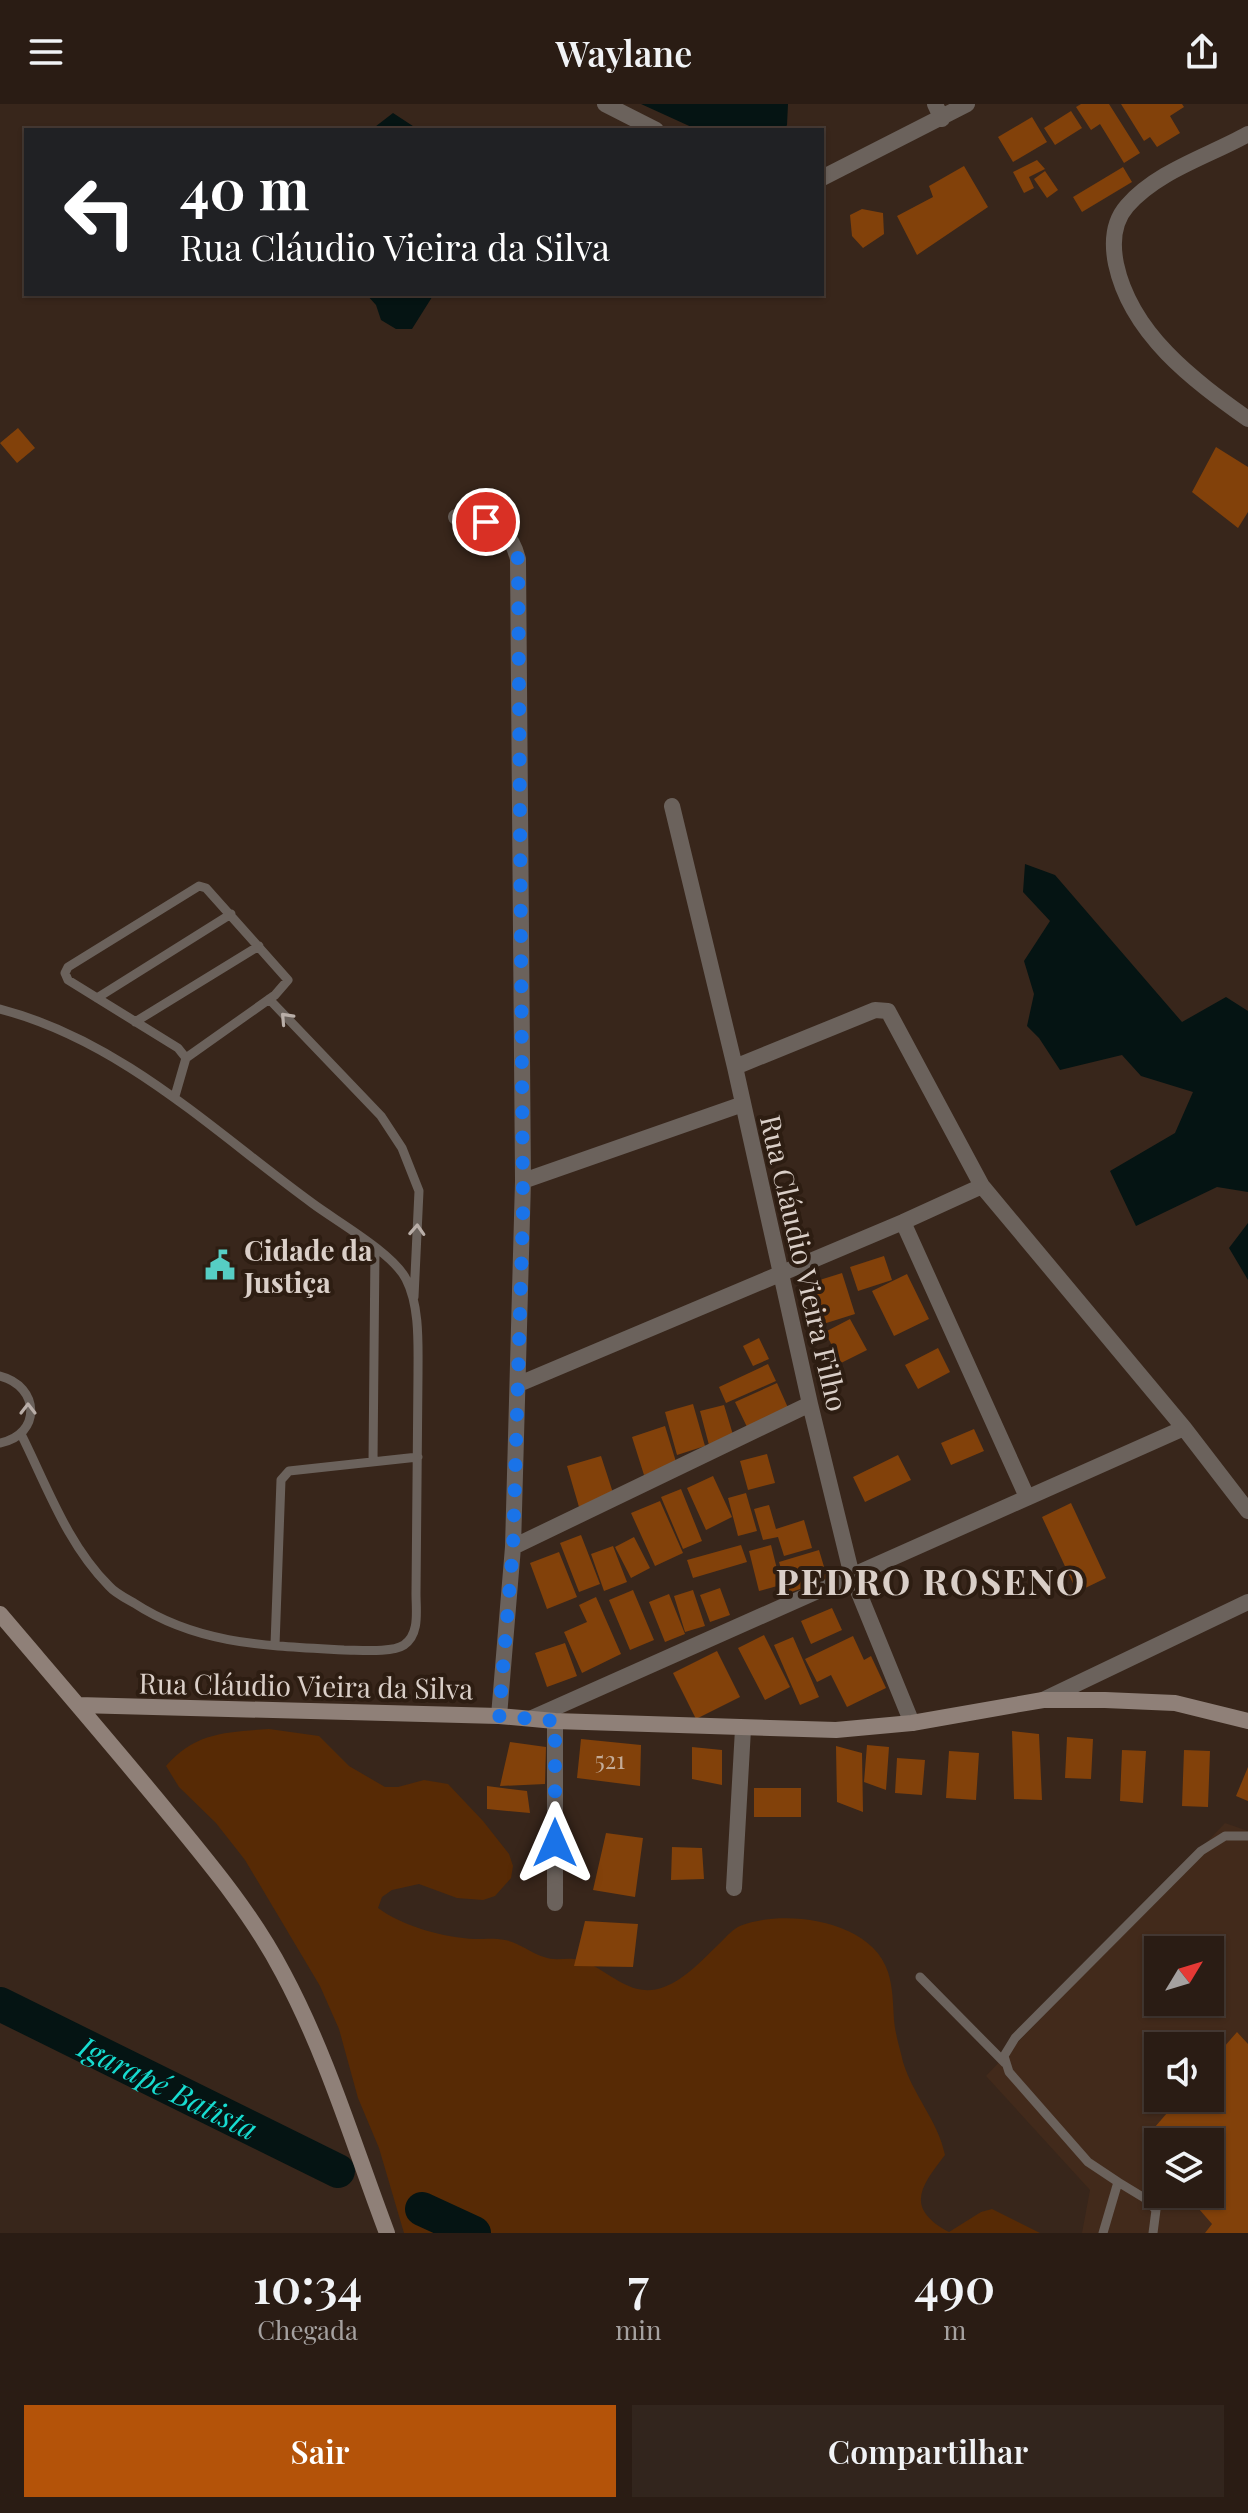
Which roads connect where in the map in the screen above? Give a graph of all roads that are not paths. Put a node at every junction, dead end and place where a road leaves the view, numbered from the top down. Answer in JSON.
{"nodes":[{"id":1,"x":605,"y":104,"type":"edge"},
{"id":2,"x":967,"y":104,"type":"edge"},
{"id":3,"x":938,"y":112,"type":"edge"},
{"id":4,"x":652,"y":128,"type":"edge"},
{"id":5,"x":1248,"y":134,"type":"edge"},
{"id":6,"x":824,"y":177,"type":"edge"},
{"id":7,"x":1248,"y":419,"type":"edge"},
{"id":8,"x":456,"y":517,"type":"dead end"},
{"id":9,"x":672,"y":806,"type":"dead end"},
{"id":10,"x":231,"y":914,"type":"junction"},
{"id":11,"x":259,"y":946,"type":"junction"},
{"id":12,"x":97,"y":998,"type":"junction"},
{"id":13,"x":269,"y":999,"type":"junction"},
{"id":14,"x":0,"y":1009,"type":"edge"},
{"id":15,"x":135,"y":1022,"type":"junction"},
{"id":16,"x":186,"y":1058,"type":"junction"},
{"id":17,"x":735,"y":1067,"type":"junction"},
{"id":18,"x":175,"y":1096,"type":"junction"},
{"id":19,"x":743,"y":1104,"type":"junction"},
{"id":20,"x":523,"y":1181,"type":"junction"},
{"id":21,"x":982,"y":1186,"type":"junction"},
{"id":22,"x":903,"y":1222,"type":"junction"},
{"id":23,"x":375,"y":1248,"type":"junction"},
{"id":24,"x":781,"y":1274,"type":"junction"},
{"id":25,"x":414,"y":1308,"type":"junction"},
{"id":26,"x":0,"y":1376,"type":"edge"},
{"id":27,"x":519,"y":1384,"type":"junction"},
{"id":28,"x":810,"y":1404,"type":"junction"},
{"id":29,"x":1184,"y":1428,"type":"junction"},
{"id":30,"x":21,"y":1434,"type":"junction"},
{"id":31,"x":0,"y":1443,"type":"edge"},
{"id":32,"x":418,"y":1457,"type":"junction"},
{"id":33,"x":373,"y":1462,"type":"junction"},
{"id":34,"x":1027,"y":1497,"type":"junction"},
{"id":35,"x":1248,"y":1511,"type":"edge"},
{"id":36,"x":513,"y":1547,"type":"junction"},
{"id":37,"x":852,"y":1576,"type":"junction"},
{"id":38,"x":1248,"y":1602,"type":"edge"},
{"id":39,"x":0,"y":1614,"type":"edge"},
{"id":40,"x":275,"y":1645,"type":"junction"},
{"id":41,"x":1043,"y":1700,"type":"junction"},
{"id":42,"x":78,"y":1705,"type":"junction"},
{"id":43,"x":499,"y":1716,"type":"junction"},
{"id":44,"x":532,"y":1718,"type":"junction"},
{"id":45,"x":555,"y":1721,"type":"junction"},
{"id":46,"x":1248,"y":1721,"type":"edge"},
{"id":47,"x":912,"y":1723,"type":"junction"},
{"id":48,"x":743,"y":1729,"type":"junction"},
{"id":49,"x":1248,"y":1836,"type":"edge"},
{"id":50,"x":734,"y":1888,"type":"dead end"},
{"id":51,"x":555,"y":1903,"type":"dead end"},
{"id":52,"x":920,"y":1977,"type":"dead end"},
{"id":53,"x":1005,"y":2063,"type":"junction"},
{"id":54,"x":1118,"y":2182,"type":"junction"},
{"id":55,"x":387,"y":2233,"type":"edge"},
{"id":56,"x":1103,"y":2233,"type":"edge"},
{"id":57,"x":1153,"y":2233,"type":"edge"}],
"edges":[{"from":1,"to":4,"type":"street"},
{"from":2,"to":3,"type":"street"},
{"from":3,"to":6,"type":"street"},
{"from":5,"to":7,"type":"street"},
{"from":8,"to":20,"type":"street"},
{"from":9,"to":17,"type":"street","name":"Rua Cláudio Vieira Filho"},
{"from":10,"to":11,"type":"lane"},
{"from":10,"to":12,"type":"lane"},
{"from":10,"to":12,"type":"lane"},
{"from":11,"to":13,"type":"lane"},
{"from":11,"to":15,"type":"lane"},
{"from":12,"to":15,"type":"lane"},
{"from":13,"to":16,"type":"lane"},
{"from":25,"to":13,"type":"lane","one_way":true},
{"from":14,"to":18,"type":"lane"},
{"from":15,"to":16,"type":"lane"},
{"from":16,"to":18,"type":"lane"},
{"from":17,"to":19,"type":"street","name":"Rua Cláudio Vieira Filho"},
{"from":17,"to":21,"type":"street"},
{"from":18,"to":23,"type":"lane"},
{"from":19,"to":20,"type":"street"},
{"from":19,"to":24,"type":"street","name":"Rua Cláudio Vieira Filho"},
{"from":20,"to":27,"type":"street"},
{"from":21,"to":22,"type":"street"},
{"from":21,"to":29,"type":"street"},
{"from":22,"to":24,"type":"street"},
{"from":22,"to":34,"type":"street"},
{"from":23,"to":25,"type":"lane"},
{"from":23,"to":33,"type":"lane"},
{"from":24,"to":27,"type":"street"},
{"from":24,"to":28,"type":"street","name":"Rua Cláudio Vieira Filho"},
{"from":25,"to":32,"type":"lane"},
{"from":30,"to":26,"type":"lane","one_way":true},
{"from":27,"to":36,"type":"street"},
{"from":28,"to":36,"type":"street"},
{"from":28,"to":37,"type":"street","name":"Rua Cláudio Vieira Filho"},
{"from":29,"to":34,"type":"street"},
{"from":29,"to":35,"type":"street"},
{"from":30,"to":31,"type":"lane"},
{"from":30,"to":40,"type":"lane"},
{"from":32,"to":33,"type":"lane"},
{"from":32,"to":40,"type":"lane"},
{"from":33,"to":40,"type":"lane"},
{"from":34,"to":37,"type":"street"},
{"from":36,"to":43,"type":"street"},
{"from":37,"to":44,"type":"street"},
{"from":37,"to":47,"type":"street","name":"Rua Cláudio Vieira Filho"},
{"from":38,"to":41,"type":"street"},
{"from":39,"to":42,"type":"street"},
{"from":41,"to":46,"type":"street","name":"Rua Cláudio Vieira da Silva"},
{"from":41,"to":47,"type":"street","name":"Rua Cláudio Vieira da Silva"},
{"from":42,"to":43,"type":"street","name":"Rua Cláudio Vieira da Silva"},
{"from":42,"to":55,"type":"street"},
{"from":43,"to":44,"type":"street","name":"Rua Cláudio Vieira da Silva"},
{"from":44,"to":45,"type":"street","name":"Rua Cláudio Vieira da Silva"},
{"from":45,"to":48,"type":"street","name":"Rua Cláudio Vieira da Silva"},
{"from":45,"to":51,"type":"street"},
{"from":47,"to":48,"type":"street","name":"Rua Cláudio Vieira da Silva"},
{"from":48,"to":50,"type":"street"},
{"from":49,"to":53,"type":"lane"},
{"from":52,"to":53,"type":"lane"},
{"from":53,"to":54,"type":"lane"},
{"from":54,"to":56,"type":"lane"},
{"from":54,"to":57,"type":"lane"}]}
